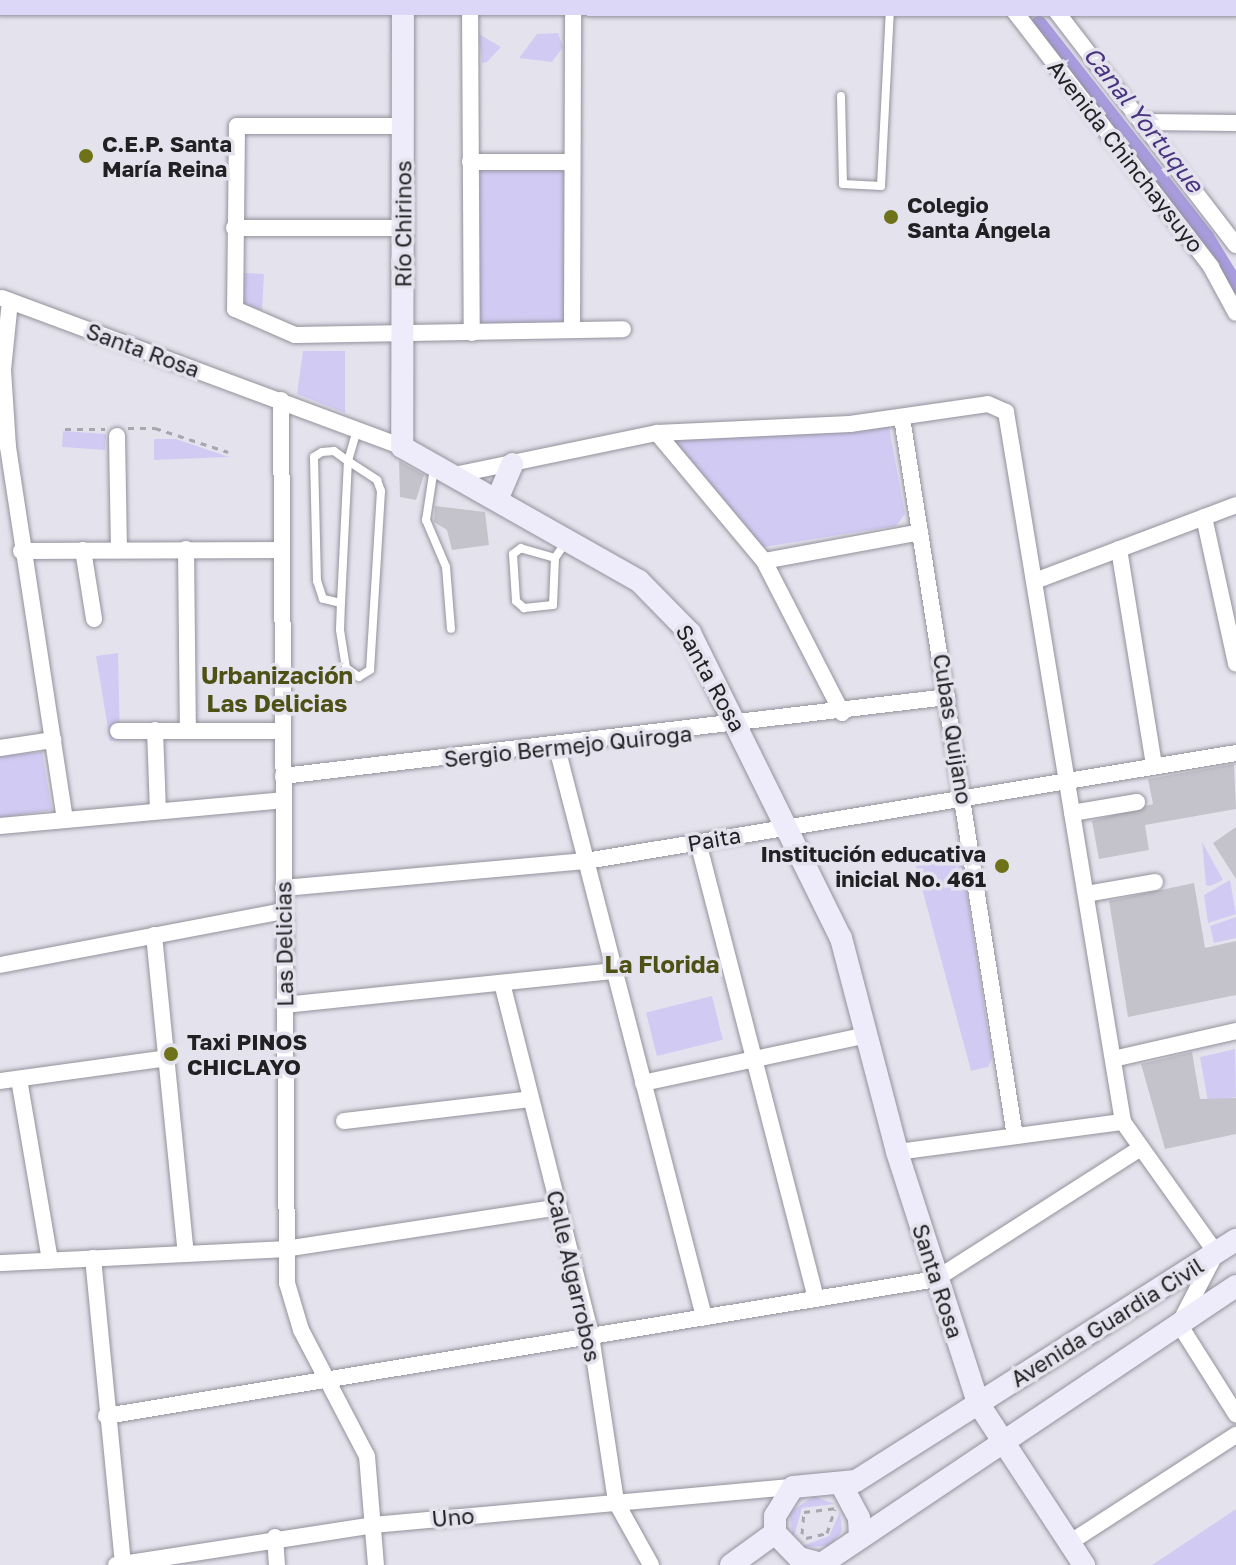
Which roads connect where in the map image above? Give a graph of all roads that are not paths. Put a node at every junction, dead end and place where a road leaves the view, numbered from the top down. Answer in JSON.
{"nodes":[{"id":1,"x":208,"y":0,"type":"edge"},
{"id":2,"x":403,"y":1,"type":"edge"},
{"id":3,"x":776,"y":1,"type":"edge"},
{"id":4,"x":470,"y":2,"type":"edge"},
{"id":5,"x":573,"y":2,"type":"edge"},
{"id":6,"x":1048,"y":2,"type":"edge"},
{"id":7,"x":0,"y":3,"type":"edge"},
{"id":8,"x":890,"y":3,"type":"junction"},
{"id":9,"x":1008,"y":3,"type":"junction"},
{"id":10,"x":1236,"y":4,"type":"edge"},
{"id":11,"x":841,"y":96,"type":"dead end"},
{"id":12,"x":1146,"y":122,"type":"junction"},
{"id":13,"x":1236,"y":123,"type":"edge"},
{"id":14,"x":403,"y":126,"type":"junction"},
{"id":15,"x":470,"y":162,"type":"junction"},
{"id":16,"x":572,"y":162,"type":"junction"},
{"id":17,"x":234,"y":228,"type":"junction"},
{"id":18,"x":403,"y":228,"type":"junction"},
{"id":19,"x":1236,"y":245,"type":"edge"},
{"id":20,"x":5,"y":300,"type":"edge"},
{"id":21,"x":1236,"y":313,"type":"edge"},
{"id":22,"x":623,"y":329,"type":"dead end"},
{"id":23,"x":572,"y":330,"type":"junction"},
{"id":24,"x":472,"y":333,"type":"junction"},
{"id":25,"x":403,"y":336,"type":"junction"},
{"id":26,"x":281,"y":400,"type":"junction"},
{"id":27,"x":902,"y":418,"type":"junction"},
{"id":28,"x":357,"y":430,"type":"junction"},
{"id":29,"x":657,"y":433,"type":"junction"},
{"id":30,"x":117,"y":436,"type":"dead end"},
{"id":31,"x":402,"y":447,"type":"junction"},
{"id":32,"x":348,"y":461,"type":"junction"},
{"id":33,"x":512,"y":464,"type":"junction"},
{"id":34,"x":444,"y":470,"type":"junction"},
{"id":35,"x":497,"y":500,"type":"junction"},
{"id":36,"x":1236,"y":505,"type":"edge"},
{"id":37,"x":1204,"y":517,"type":"junction"},
{"id":38,"x":920,"y":532,"type":"junction"},
{"id":39,"x":562,"y":548,"type":"junction"},
{"id":40,"x":119,"y":549,"type":"junction"},
{"id":41,"x":186,"y":549,"type":"junction"},
{"id":42,"x":1119,"y":549,"type":"junction"},
{"id":43,"x":83,"y":550,"type":"junction"},
{"id":44,"x":282,"y":550,"type":"junction"},
{"id":45,"x":21,"y":551,"type":"junction"},
{"id":46,"x":764,"y":561,"type":"junction"},
{"id":47,"x":1035,"y":581,"type":"junction"},
{"id":48,"x":341,"y":603,"type":"junction"},
{"id":49,"x":94,"y":619,"type":"dead end"},
{"id":50,"x":451,"y":629,"type":"dead end"},
{"id":51,"x":1236,"y":664,"type":"edge"},
{"id":52,"x":947,"y":697,"type":"junction"},
{"id":53,"x":842,"y":713,"type":"junction"},
{"id":54,"x":740,"y":727,"type":"junction"},
{"id":55,"x":155,"y":730,"type":"junction"},
{"id":56,"x":188,"y":730,"type":"junction"},
{"id":57,"x":118,"y":731,"type":"dead end"},
{"id":58,"x":283,"y":731,"type":"junction"},
{"id":59,"x":53,"y":740,"type":"junction"},
{"id":60,"x":0,"y":748,"type":"edge"},
{"id":61,"x":557,"y":748,"type":"junction"},
{"id":62,"x":1236,"y":753,"type":"edge"},
{"id":63,"x":1154,"y":766,"type":"junction"},
{"id":64,"x":283,"y":776,"type":"junction"},
{"id":65,"x":1067,"y":780,"type":"junction"},
{"id":66,"x":965,"y":797,"type":"junction"},
{"id":67,"x":283,"y":800,"type":"junction"},
{"id":68,"x":1137,"y":802,"type":"dead end"},
{"id":69,"x":158,"y":811,"type":"junction"},
{"id":70,"x":1072,"y":813,"type":"junction"},
{"id":71,"x":65,"y":818,"type":"junction"},
{"id":72,"x":0,"y":826,"type":"edge"},
{"id":73,"x":788,"y":827,"type":"junction"},
{"id":74,"x":698,"y":842,"type":"junction"},
{"id":75,"x":586,"y":861,"type":"junction"},
{"id":76,"x":1155,"y":882,"type":"dead end"},
{"id":77,"x":283,"y":888,"type":"junction"},
{"id":78,"x":1086,"y":894,"type":"junction"},
{"id":79,"x":283,"y":911,"type":"junction"},
{"id":80,"x":154,"y":935,"type":"junction"},
{"id":81,"x":0,"y":965,"type":"edge"},
{"id":82,"x":614,"y":971,"type":"junction"},
{"id":83,"x":502,"y":983,"type":"junction"},
{"id":84,"x":285,"y":1005,"type":"junction"},
{"id":85,"x":1236,"y":1031,"type":"edge"},
{"id":86,"x":867,"y":1035,"type":"junction"},
{"id":87,"x":167,"y":1058,"type":"junction"},
{"id":88,"x":755,"y":1059,"type":"junction"},
{"id":89,"x":1113,"y":1059,"type":"junction"},
{"id":90,"x":19,"y":1079,"type":"junction"},
{"id":91,"x":0,"y":1081,"type":"edge"},
{"id":92,"x":643,"y":1083,"type":"junction"},
{"id":93,"x":531,"y":1099,"type":"junction"},
{"id":94,"x":344,"y":1121,"type":"dead end"},
{"id":95,"x":1123,"y":1122,"type":"junction"},
{"id":96,"x":1015,"y":1136,"type":"junction"},
{"id":97,"x":1141,"y":1148,"type":"junction"},
{"id":98,"x":897,"y":1152,"type":"junction"},
{"id":99,"x":558,"y":1207,"type":"junction"},
{"id":100,"x":1236,"y":1240,"type":"edge"},
{"id":101,"x":285,"y":1249,"type":"junction"},
{"id":102,"x":186,"y":1253,"type":"junction"},
{"id":103,"x":1216,"y":1253,"type":"junction"},
{"id":104,"x":93,"y":1258,"type":"junction"},
{"id":105,"x":50,"y":1260,"type":"junction"},
{"id":106,"x":0,"y":1263,"type":"edge"},
{"id":107,"x":936,"y":1279,"type":"junction"},
{"id":108,"x":1236,"y":1286,"type":"edge"},
{"id":109,"x":816,"y":1299,"type":"junction"},
{"id":110,"x":704,"y":1317,"type":"junction"},
{"id":111,"x":1179,"y":1324,"type":"junction"},
{"id":112,"x":591,"y":1336,"type":"junction"},
{"id":113,"x":328,"y":1379,"type":"junction"},
{"id":114,"x":978,"y":1403,"type":"junction"},
{"id":115,"x":1236,"y":1414,"type":"edge"},
{"id":116,"x":106,"y":1416,"type":"junction"},
{"id":117,"x":1236,"y":1435,"type":"edge"},
{"id":118,"x":999,"y":1444,"type":"junction"},
{"id":119,"x":841,"y":1484,"type":"junction"},
{"id":120,"x":793,"y":1487,"type":"junction"},
{"id":121,"x":616,"y":1502,"type":"junction"},
{"id":122,"x":373,"y":1525,"type":"junction"},
{"id":123,"x":775,"y":1533,"type":"junction"},
{"id":124,"x":275,"y":1537,"type":"junction"},
{"id":125,"x":860,"y":1537,"type":"junction"},
{"id":126,"x":1069,"y":1543,"type":"junction"},
{"id":127,"x":827,"y":1563,"type":"edge"},
{"id":128,"x":121,"y":1564,"type":"edge"},
{"id":129,"x":277,"y":1565,"type":"edge"},
{"id":130,"x":376,"y":1565,"type":"edge"},
{"id":131,"x":651,"y":1565,"type":"edge"},
{"id":132,"x":731,"y":1565,"type":"edge"},
{"id":133,"x":1084,"y":1565,"type":"edge"}],
"edges":[{"from":1,"to":2,"type":"main road"},
{"from":1,"to":7,"type":"main road"},
{"from":2,"to":4,"type":"main road"},
{"from":2,"to":14,"type":"street","name":"Río Chirinos"},
{"from":3,"to":5,"type":"main road"},
{"from":3,"to":8,"type":"main road"},
{"from":4,"to":5,"type":"main road"},
{"from":4,"to":15,"type":"street"},
{"from":5,"to":16,"type":"street"},
{"from":6,"to":9,"type":"main road"},
{"from":6,"to":10,"type":"main road"},
{"from":6,"to":12,"type":"street","name":"Avenida Chinchaysuyo"},
{"from":8,"to":9,"type":"main road"},
{"from":8,"to":11,"type":"lane"},
{"from":9,"to":21,"type":"street","name":"Avenida Chinchaysuyo"},
{"from":12,"to":13,"type":"street"},
{"from":12,"to":19,"type":"street","name":"Avenida Chinchaysuyo"},
{"from":14,"to":17,"type":"street"},
{"from":14,"to":18,"type":"street","name":"Río Chirinos"},
{"from":15,"to":16,"type":"street"},
{"from":15,"to":24,"type":"street"},
{"from":16,"to":23,"type":"street"},
{"from":17,"to":18,"type":"street"},
{"from":17,"to":25,"type":"street"},
{"from":18,"to":25,"type":"street","name":"Río Chirinos"},
{"from":20,"to":26,"type":"street","name":"Santa Rosa"},
{"from":20,"to":45,"type":"street"},
{"from":22,"to":23,"type":"street"},
{"from":23,"to":24,"type":"street"},
{"from":24,"to":25,"type":"street"},
{"from":25,"to":31,"type":"street","name":"Río Chirinos"},
{"from":26,"to":28,"type":"street","name":"Santa Rosa"},
{"from":26,"to":44,"type":"street","name":"Las Delicias"},
{"from":27,"to":29,"type":"street"},
{"from":27,"to":38,"type":"street","name":"Cubas Quijano"},
{"from":27,"to":47,"type":"street"},
{"from":28,"to":31,"type":"street","name":"Santa Rosa"},
{"from":28,"to":32,"type":"lane"},
{"from":29,"to":33,"type":"street"},
{"from":29,"to":46,"type":"street"},
{"from":30,"to":40,"type":"street"},
{"from":31,"to":34,"type":"street","name":"Santa Rosa"},
{"from":32,"to":48,"type":"lane"},
{"from":32,"to":48,"type":"lane"},
{"from":32,"to":48,"type":"lane"},
{"from":33,"to":34,"type":"street"},
{"from":33,"to":35,"type":"street"},
{"from":34,"to":35,"type":"street","name":"Santa Rosa"},
{"from":34,"to":50,"type":"lane"},
{"from":35,"to":39,"type":"street","name":"Santa Rosa"},
{"from":36,"to":37,"type":"street"},
{"from":37,"to":42,"type":"street"},
{"from":37,"to":51,"type":"street"},
{"from":38,"to":46,"type":"street"},
{"from":38,"to":52,"type":"street","name":"Cubas Quijano"},
{"from":39,"to":39,"type":"lane"},
{"from":39,"to":54,"type":"street","name":"Santa Rosa"},
{"from":40,"to":41,"type":"street"},
{"from":40,"to":43,"type":"street"},
{"from":41,"to":44,"type":"street"},
{"from":41,"to":56,"type":"street"},
{"from":42,"to":47,"type":"street"},
{"from":42,"to":63,"type":"street"},
{"from":43,"to":45,"type":"street"},
{"from":43,"to":49,"type":"street"},
{"from":44,"to":58,"type":"street","name":"Las Delicias"},
{"from":45,"to":59,"type":"street"},
{"from":46,"to":53,"type":"street"},
{"from":47,"to":65,"type":"street"},
{"from":52,"to":53,"type":"street","name":"Sergio Bermejo Quiroga"},
{"from":52,"to":66,"type":"street","name":"Cubas Quijano"},
{"from":53,"to":54,"type":"street","name":"Sergio Bermejo Quiroga"},
{"from":54,"to":61,"type":"street","name":"Sergio Bermejo Quiroga"},
{"from":54,"to":73,"type":"street","name":"Santa Rosa"},
{"from":55,"to":56,"type":"street"},
{"from":55,"to":57,"type":"street"},
{"from":55,"to":69,"type":"street"},
{"from":56,"to":58,"type":"street"},
{"from":58,"to":64,"type":"street","name":"Las Delicias"},
{"from":59,"to":60,"type":"street"},
{"from":59,"to":71,"type":"street"},
{"from":61,"to":64,"type":"street","name":"Sergio Bermejo Quiroga"},
{"from":61,"to":75,"type":"street"},
{"from":62,"to":63,"type":"street","name":"Paita"},
{"from":63,"to":65,"type":"street","name":"Paita"},
{"from":64,"to":67,"type":"street","name":"Las Delicias"},
{"from":65,"to":66,"type":"street","name":"Paita"},
{"from":65,"to":70,"type":"street"},
{"from":66,"to":73,"type":"street","name":"Paita"},
{"from":66,"to":96,"type":"street","name":"Cubas Quijano"},
{"from":67,"to":69,"type":"street"},
{"from":67,"to":77,"type":"street","name":"Las Delicias"},
{"from":68,"to":70,"type":"street"},
{"from":69,"to":71,"type":"street"},
{"from":70,"to":78,"type":"street"},
{"from":71,"to":72,"type":"street"},
{"from":73,"to":74,"type":"street","name":"Paita"},
{"from":73,"to":86,"type":"street","name":"Santa Rosa"},
{"from":74,"to":75,"type":"street","name":"Paita"},
{"from":74,"to":88,"type":"street"},
{"from":75,"to":77,"type":"street","name":"Paita"},
{"from":75,"to":82,"type":"street"},
{"from":76,"to":78,"type":"street"},
{"from":77,"to":79,"type":"street","name":"Las Delicias"},
{"from":78,"to":89,"type":"street"},
{"from":79,"to":80,"type":"street"},
{"from":79,"to":84,"type":"street","name":"Las Delicias"},
{"from":80,"to":81,"type":"street"},
{"from":80,"to":87,"type":"street"},
{"from":82,"to":83,"type":"street"},
{"from":82,"to":92,"type":"street"},
{"from":83,"to":84,"type":"street"},
{"from":83,"to":93,"type":"street","name":"Calle Algarrobos"},
{"from":84,"to":101,"type":"street","name":"Las Delicias"},
{"from":85,"to":89,"type":"street"},
{"from":86,"to":88,"type":"street"},
{"from":86,"to":98,"type":"street","name":"Santa Rosa"},
{"from":87,"to":90,"type":"street"},
{"from":87,"to":102,"type":"street"},
{"from":88,"to":92,"type":"street"},
{"from":88,"to":109,"type":"street"},
{"from":89,"to":95,"type":"street"},
{"from":90,"to":91,"type":"street"},
{"from":90,"to":105,"type":"street"},
{"from":92,"to":110,"type":"street"},
{"from":93,"to":94,"type":"street"},
{"from":93,"to":99,"type":"street","name":"Calle Algarrobos"},
{"from":95,"to":96,"type":"street"},
{"from":95,"to":97,"type":"street"},
{"from":96,"to":98,"type":"street"},
{"from":97,"to":103,"type":"street"},
{"from":97,"to":107,"type":"street"},
{"from":98,"to":107,"type":"street","name":"Santa Rosa"},
{"from":99,"to":101,"type":"street"},
{"from":99,"to":112,"type":"street","name":"Calle Algarrobos"},
{"from":100,"to":103,"type":"street","name":"Avenida Guardia Civil"},
{"from":101,"to":102,"type":"street"},
{"from":101,"to":113,"type":"street","name":"Las Delicias"},
{"from":102,"to":104,"type":"street"},
{"from":103,"to":111,"type":"street"},
{"from":103,"to":114,"type":"street","name":"Avenida Guardia Civil"},
{"from":104,"to":105,"type":"street"},
{"from":104,"to":116,"type":"street"},
{"from":105,"to":106,"type":"street"},
{"from":107,"to":109,"type":"street"},
{"from":107,"to":114,"type":"street","name":"Santa Rosa"},
{"from":108,"to":111,"type":"street","name":"Avenida Guardia Civil"},
{"from":109,"to":110,"type":"street"},
{"from":110,"to":112,"type":"street"},
{"from":111,"to":115,"type":"street"},
{"from":111,"to":118,"type":"street","name":"Avenida Guardia Civil"},
{"from":112,"to":113,"type":"street"},
{"from":112,"to":121,"type":"street","name":"Calle Algarrobos"},
{"from":113,"to":116,"type":"street"},
{"from":113,"to":122,"type":"street","name":"Las Delicias"},
{"from":114,"to":118,"type":"street","name":"Santa Rosa"},
{"from":114,"to":119,"type":"street","name":"Avenida Guardia Civil"},
{"from":116,"to":128,"type":"street"},
{"from":117,"to":126,"type":"street"},
{"from":118,"to":125,"type":"street","name":"Avenida Guardia Civil"},
{"from":118,"to":126,"type":"street","name":"Santa Rosa"},
{"from":119,"to":120,"type":"street"},
{"from":119,"to":125,"type":"street"},
{"from":120,"to":121,"type":"street","name":"Uno"},
{"from":120,"to":123,"type":"street"},
{"from":121,"to":122,"type":"street","name":"Uno"},
{"from":121,"to":131,"type":"street","name":"Calle Algarrobos"},
{"from":122,"to":124,"type":"street","name":"Uno"},
{"from":122,"to":130,"type":"street","name":"Las Delicias"},
{"from":123,"to":127,"type":"street"},
{"from":123,"to":132,"type":"street"},
{"from":124,"to":128,"type":"street","name":"Uno"},
{"from":124,"to":129,"type":"street"},
{"from":125,"to":127,"type":"street","name":"Avenida Guardia Civil"},
{"from":126,"to":133,"type":"street","name":"Santa Rosa"}]}
